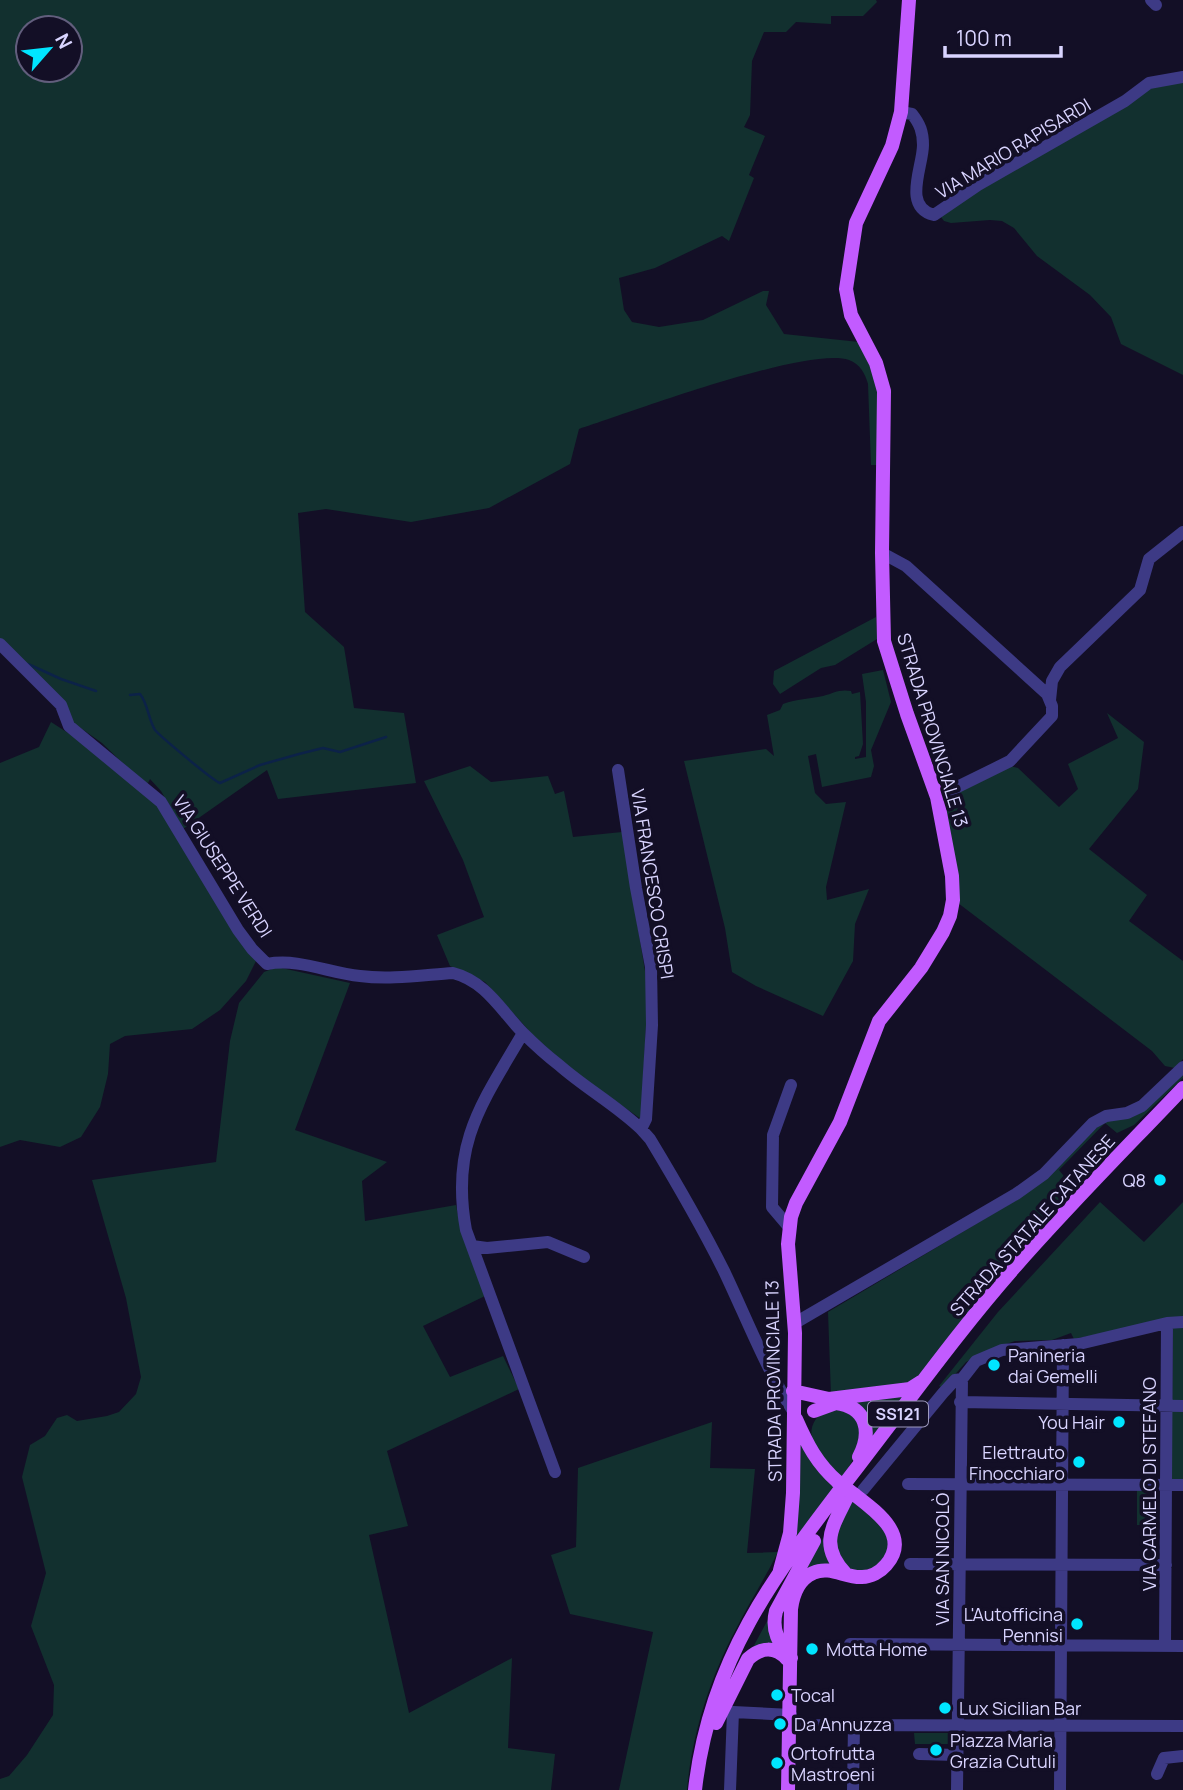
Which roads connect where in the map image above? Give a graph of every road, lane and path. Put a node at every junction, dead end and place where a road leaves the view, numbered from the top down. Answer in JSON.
{"nodes":[{"id":1,"x":909,"y":0,"type":"edge"},
{"id":2,"x":1183,"y":77,"type":"edge"},
{"id":3,"x":901,"y":112,"type":"junction"},
{"id":4,"x":1183,"y":532,"type":"edge"},
{"id":5,"x":882,"y":553,"type":"junction"},
{"id":6,"x":0,"y":644,"type":"edge"},
{"id":7,"x":1050,"y":700,"type":"junction"},
{"id":8,"x":618,"y":770,"type":"dead end"},
{"id":9,"x":937,"y":797,"type":"junction"},
{"id":10,"x":523,"y":1032,"type":"junction"},
{"id":11,"x":1183,"y":1067,"type":"edge"},
{"id":12,"x":791,"y":1085,"type":"dead end"},
{"id":13,"x":1183,"y":1088,"type":"edge"},
{"id":14,"x":1183,"y":1101,"type":"edge"},
{"id":15,"x":641,"y":1129,"type":"junction"},
{"id":16,"x":789,"y":1227,"type":"junction"},
{"id":17,"x":472,"y":1246,"type":"junction"},
{"id":18,"x":584,"y":1258,"type":"dead end"},
{"id":19,"x":1183,"y":1322,"type":"edge"},
{"id":20,"x":795,"y":1323,"type":"junction"},
{"id":21,"x":1167,"y":1323,"type":"junction"},
{"id":22,"x":1063,"y":1345,"type":"junction"},
{"id":23,"x":962,"y":1379,"type":"junction"},
{"id":24,"x":923,"y":1381,"type":"junction"},
{"id":25,"x":786,"y":1390,"type":"junction"},
{"id":26,"x":829,"y":1399,"type":"junction"},
{"id":27,"x":960,"y":1402,"type":"junction"},
{"id":28,"x":1063,"y":1403,"type":"junction"},
{"id":29,"x":1167,"y":1406,"type":"junction"},
{"id":30,"x":1183,"y":1406,"type":"edge"},
{"id":31,"x":793,"y":1411,"type":"junction"},
{"id":32,"x":814,"y":1411,"type":"junction"},
{"id":33,"x":803,"y":1434,"type":"junction"},
{"id":34,"x":555,"y":1472,"type":"dead end"},
{"id":35,"x":908,"y":1484,"type":"dead end"},
{"id":36,"x":960,"y":1484,"type":"junction"},
{"id":37,"x":1062,"y":1485,"type":"junction"},
{"id":38,"x":1166,"y":1485,"type":"junction"},
{"id":39,"x":1183,"y":1486,"type":"edge"},
{"id":40,"x":850,"y":1489,"type":"junction"},
{"id":41,"x":814,"y":1541,"type":"junction"},
{"id":42,"x":910,"y":1564,"type":"dead end"},
{"id":43,"x":959,"y":1564,"type":"junction"},
{"id":44,"x":1062,"y":1564,"type":"junction"},
{"id":45,"x":1166,"y":1565,"type":"junction"},
{"id":46,"x":780,"y":1570,"type":"junction"},
{"id":47,"x":847,"y":1575,"type":"junction"},
{"id":48,"x":850,"y":1644,"type":"dead end"},
{"id":49,"x":958,"y":1645,"type":"junction"},
{"id":50,"x":1061,"y":1645,"type":"junction"},
{"id":51,"x":1165,"y":1646,"type":"junction"},
{"id":52,"x":1183,"y":1646,"type":"edge"},
{"id":53,"x":789,"y":1660,"type":"junction"},
{"id":54,"x":790,"y":1720,"type":"junction"},
{"id":55,"x":716,"y":1723,"type":"junction"},
{"id":56,"x":854,"y":1725,"type":"junction"},
{"id":57,"x":958,"y":1725,"type":"junction"},
{"id":58,"x":1060,"y":1725,"type":"junction"},
{"id":59,"x":1183,"y":1726,"type":"edge"},
{"id":60,"x":919,"y":1754,"type":"dead end"},
{"id":61,"x":957,"y":1755,"type":"junction"},
{"id":62,"x":1183,"y":1756,"type":"edge"},
{"id":63,"x":1157,"y":1774,"type":"dead end"},
{"id":64,"x":695,"y":1790,"type":"edge"},
{"id":65,"x":704,"y":1790,"type":"edge"},
{"id":66,"x":730,"y":1790,"type":"edge"},
{"id":67,"x":788,"y":1790,"type":"edge"},
{"id":68,"x":853,"y":1790,"type":"edge"},
{"id":69,"x":957,"y":1790,"type":"edge"},
{"id":70,"x":1060,"y":1790,"type":"edge"}],
"edges":[{"from":1,"to":3,"type":"main road","name":"STRADA PROVINCIALE 13"},
{"from":2,"to":3,"type":"street","name":"VIA MARIO RAPISARDI"},
{"from":3,"to":5,"type":"main road","name":"STRADA PROVINCIALE 13"},
{"from":4,"to":7,"type":"street"},
{"from":5,"to":7,"type":"street"},
{"from":5,"to":9,"type":"main road","name":"STRADA PROVINCIALE 13"},
{"from":6,"to":10,"type":"street","name":"VIA GIUSEPPE VERDI"},
{"from":7,"to":9,"type":"street"},
{"from":8,"to":15,"type":"street","name":"VIA FRANCESCO CRISPI"},
{"from":9,"to":16,"type":"main road","name":"STRADA PROVINCIALE 13"},
{"from":10,"to":15,"type":"street","name":"VIA GIUSEPPE VERDI"},
{"from":10,"to":17,"type":"street"},
{"from":11,"to":20,"type":"street"},
{"from":12,"to":16,"type":"street"},
{"from":13,"to":24,"type":"main road","name":"STRADA STATALE CATANESE","number":"SS121"},
{"from":14,"to":40,"type":"main road","name":"STRADA STATALE CATANESE","number":"SS121"},
{"from":15,"to":25,"type":"street","name":"VIA GIUSEPPE VERDI"},
{"from":16,"to":20,"type":"main road","name":"STRADA PROVINCIALE 13"},
{"from":17,"to":18,"type":"street"},
{"from":17,"to":34,"type":"street"},
{"from":19,"to":21,"type":"street"},
{"from":20,"to":25,"type":"main road","name":"STRADA PROVINCIALE 13"},
{"from":21,"to":22,"type":"street"},
{"from":21,"to":29,"type":"street","name":"VIA CARMELO DI STEFANO"},
{"from":22,"to":23,"type":"street"},
{"from":22,"to":28,"type":"street"},
{"from":23,"to":27,"type":"street","name":"VIA SAN NICOLÒ"},
{"from":23,"to":40,"type":"street"},
{"from":24,"to":26,"type":"main road"},
{"from":24,"to":40,"type":"main road","name":"STRADA STATALE CATANESE","number":"SS121"},
{"from":25,"to":26,"type":"main road"},
{"from":25,"to":31,"type":"main road","name":"STRADA PROVINCIALE 13"},
{"from":26,"to":32,"type":"main road"},
{"from":27,"to":28,"type":"street"},
{"from":27,"to":36,"type":"street","name":"VIA SAN NICOLÒ"},
{"from":28,"to":29,"type":"street"},
{"from":28,"to":37,"type":"street"},
{"from":29,"to":30,"type":"street"},
{"from":29,"to":38,"type":"street","name":"VIA CARMELO DI STEFANO"},
{"from":31,"to":33,"type":"main road"},
{"from":31,"to":46,"type":"main road","name":"STRADA PROVINCIALE 13"},
{"from":32,"to":33,"type":"main road"},
{"from":32,"to":40,"type":"main road"},
{"from":33,"to":40,"type":"main road"},
{"from":35,"to":36,"type":"street"},
{"from":36,"to":37,"type":"street"},
{"from":36,"to":43,"type":"street","name":"VIA SAN NICOLÒ"},
{"from":37,"to":38,"type":"street"},
{"from":37,"to":44,"type":"street"},
{"from":38,"to":39,"type":"street"},
{"from":38,"to":45,"type":"street","name":"VIA CARMELO DI STEFANO"},
{"from":40,"to":41,"type":"main road","name":"STRADA STATALE CATANESE","number":"SS121"},
{"from":40,"to":46,"type":"main road","name":"STRADA STATALE CATANESE","number":"SS121"},
{"from":40,"to":47,"type":"main road"},
{"from":40,"to":47,"type":"main road"},
{"from":41,"to":53,"type":"main road"},
{"from":41,"to":55,"type":"main road","name":"STRADA STATALE CATANESE","number":"SS121"},
{"from":42,"to":43,"type":"street"},
{"from":43,"to":44,"type":"street"},
{"from":43,"to":49,"type":"street","name":"VIA SAN NICOLÒ"},
{"from":44,"to":45,"type":"street"},
{"from":44,"to":50,"type":"street"},
{"from":45,"to":51,"type":"street","name":"VIA CARMELO DI STEFANO"},
{"from":46,"to":64,"type":"main road","name":"STRADA STATALE CATANESE","number":"SS121"},
{"from":47,"to":53,"type":"main road"},
{"from":48,"to":49,"type":"street"},
{"from":49,"to":50,"type":"street"},
{"from":49,"to":57,"type":"street","name":"VIA SAN NICOLÒ"},
{"from":50,"to":51,"type":"street"},
{"from":50,"to":58,"type":"street"},
{"from":51,"to":52,"type":"street"},
{"from":53,"to":54,"type":"main road"},
{"from":53,"to":55,"type":"main road"},
{"from":54,"to":56,"type":"street"},
{"from":54,"to":66,"type":"street"},
{"from":54,"to":67,"type":"main road"},
{"from":55,"to":65,"type":"main road","name":"STRADA STATALE CATANESE","number":"SS121"},
{"from":56,"to":57,"type":"street"},
{"from":56,"to":68,"type":"street"},
{"from":57,"to":58,"type":"street"},
{"from":57,"to":61,"type":"street","name":"VIA SAN NICOLÒ"},
{"from":58,"to":59,"type":"street"},
{"from":58,"to":70,"type":"street"},
{"from":60,"to":61,"type":"street"},
{"from":61,"to":69,"type":"street","name":"VIA SAN NICOLÒ"},
{"from":62,"to":63,"type":"street"}]}
